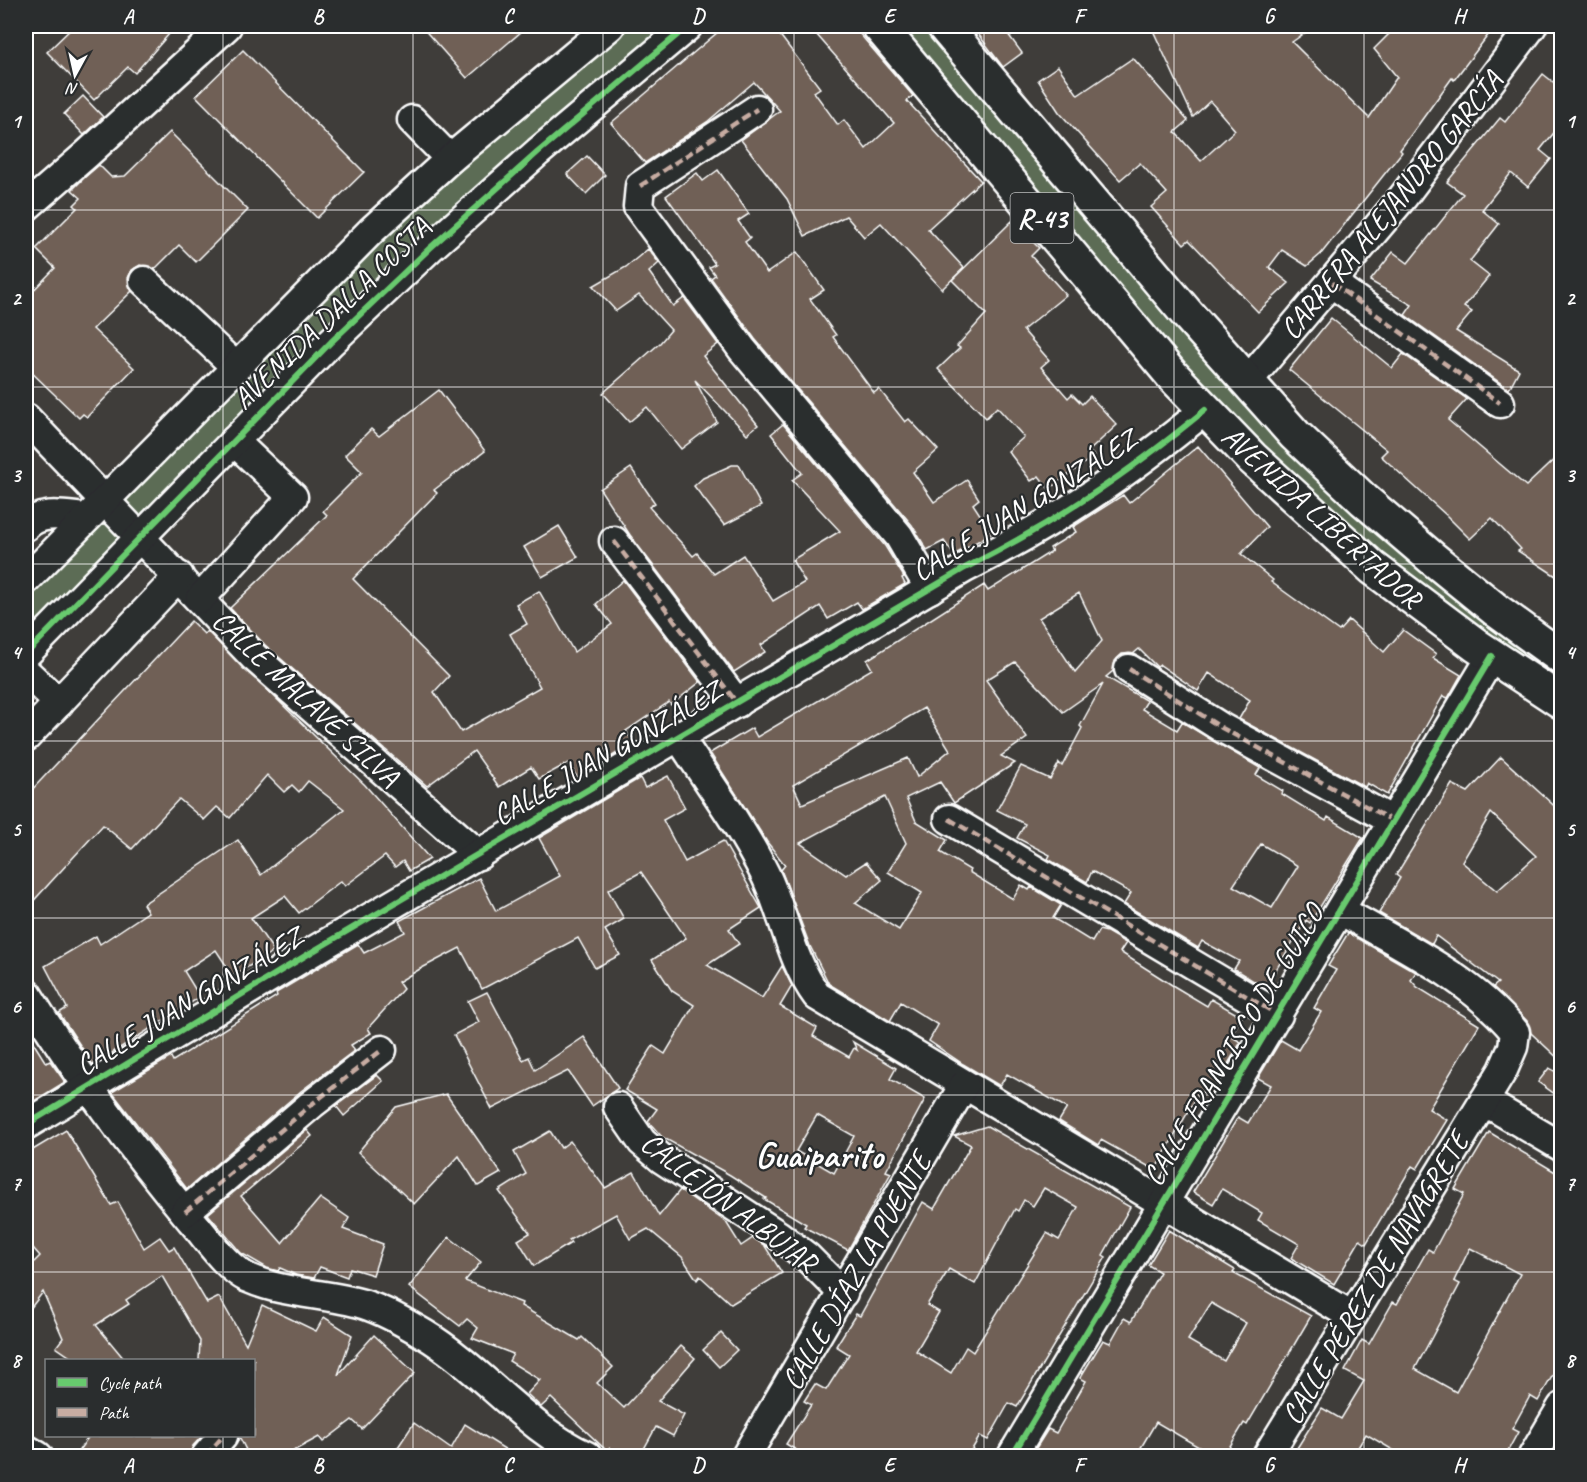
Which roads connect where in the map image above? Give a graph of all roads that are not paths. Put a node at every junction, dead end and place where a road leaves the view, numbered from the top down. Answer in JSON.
{"nodes":[{"id":1,"x":227,"y":26,"type":"edge"},
{"id":2,"x":610,"y":26,"type":"edge"},
{"id":3,"x":688,"y":26,"type":"edge"},
{"id":4,"x":879,"y":26,"type":"edge"},
{"id":5,"x":944,"y":26,"type":"edge"},
{"id":6,"x":1532,"y":26,"type":"edge"},
{"id":7,"x":757,"y":109,"type":"dead end"},
{"id":8,"x":412,"y":120,"type":"dead end"},
{"id":9,"x":450,"y":159,"type":"junction"},
{"id":10,"x":26,"y":207,"type":"edge"},
{"id":11,"x":144,"y":281,"type":"dead end"},
{"id":12,"x":1332,"y":283,"type":"junction"},
{"id":13,"x":235,"y":366,"type":"junction"},
{"id":14,"x":1247,"y":382,"type":"junction"},
{"id":15,"x":1500,"y":403,"type":"dead end"},
{"id":16,"x":1205,"y":410,"type":"junction"},
{"id":17,"x":26,"y":418,"type":"edge"},
{"id":18,"x":234,"y":441,"type":"junction"},
{"id":19,"x":95,"y":508,"type":"junction"},
{"id":20,"x":26,"y":526,"type":"edge"},
{"id":21,"x":139,"y":536,"type":"junction"},
{"id":22,"x":614,"y":541,"type":"dead end"},
{"id":23,"x":179,"y":576,"type":"junction"},
{"id":24,"x":26,"y":580,"type":"edge"},
{"id":25,"x":930,"y":589,"type":"junction"},
{"id":26,"x":200,"y":599,"type":"junction"},
{"id":27,"x":26,"y":654,"type":"edge"},
{"id":28,"x":1492,"y":656,"type":"junction"},
{"id":29,"x":1562,"y":658,"type":"edge"},
{"id":30,"x":1129,"y":669,"type":"dead end"},
{"id":31,"x":26,"y":672,"type":"edge"},
{"id":32,"x":1562,"y":702,"type":"edge"},
{"id":33,"x":59,"y":703,"type":"junction"},
{"id":34,"x":737,"y":703,"type":"junction"},
{"id":35,"x":26,"y":737,"type":"edge"},
{"id":36,"x":679,"y":737,"type":"junction"},
{"id":37,"x":949,"y":819,"type":"dead end"},
{"id":38,"x":1393,"y":821,"type":"junction"},
{"id":39,"x":479,"y":855,"type":"junction"},
{"id":40,"x":1340,"y":910,"type":"junction"},
{"id":41,"x":26,"y":992,"type":"edge"},
{"id":42,"x":1278,"y":1015,"type":"junction"},
{"id":43,"x":382,"y":1050,"type":"dead end"},
{"id":44,"x":964,"y":1085,"type":"junction"},
{"id":45,"x":89,"y":1087,"type":"junction"},
{"id":46,"x":1484,"y":1101,"type":"junction"},
{"id":47,"x":618,"y":1107,"type":"dead end"},
{"id":48,"x":26,"y":1125,"type":"edge"},
{"id":49,"x":1562,"y":1147,"type":"edge"},
{"id":50,"x":1163,"y":1204,"type":"junction"},
{"id":51,"x":185,"y":1212,"type":"junction"},
{"id":52,"x":843,"y":1293,"type":"junction"},
{"id":53,"x":1352,"y":1316,"type":"junction"},
{"id":54,"x":1562,"y":1407,"type":"edge"},
{"id":55,"x":222,"y":1437,"type":"edge"},
{"id":56,"x":26,"y":1449,"type":"edge"},
{"id":57,"x":757,"y":1453,"type":"edge"},
{"id":58,"x":38,"y":1456,"type":"edge"},
{"id":59,"x":206,"y":1456,"type":"edge"},
{"id":60,"x":587,"y":1456,"type":"edge"},
{"id":61,"x":1012,"y":1456,"type":"edge"},
{"id":62,"x":1267,"y":1456,"type":"edge"},
{"id":63,"x":1533,"y":1456,"type":"edge"}],
"edges":[{"from":1,"to":10,"type":"street"},
{"from":2,"to":9,"type":"street","name":"AVENIDA DALLA COSTA"},
{"from":3,"to":18,"type":"street","name":"AVENIDA DALLA COSTA"},
{"from":4,"to":16,"type":"main road","name":"AVENIDA LIBERTADOR","number":"R-43"},
{"from":5,"to":14,"type":"main road","name":"AVENIDA LIBERTADOR","number":"R-43"},
{"from":6,"to":12,"type":"street","name":"CARRERA ALEJANDRO GARCÍA"},
{"from":7,"to":25,"type":"street"},
{"from":8,"to":9,"type":"street"},
{"from":9,"to":13,"type":"street","name":"AVENIDA DALLA COSTA"},
{"from":11,"to":13,"type":"street"},
{"from":12,"to":14,"type":"street","name":"CARRERA ALEJANDRO GARCÍA"},
{"from":12,"to":15,"type":"street"},
{"from":13,"to":19,"type":"street","name":"AVENIDA DALLA COSTA"},
{"from":14,"to":29,"type":"main road","name":"AVENIDA LIBERTADOR","number":"R-43"},
{"from":16,"to":25,"type":"street","name":"CALLE JUAN GONZÁLEZ"},
{"from":16,"to":28,"type":"main road","name":"AVENIDA LIBERTADOR","number":"R-43"},
{"from":17,"to":19,"type":"street","name":"CALLE MALAVÉ SILVA"},
{"from":18,"to":21,"type":"street","name":"AVENIDA DALLA COSTA"},
{"from":18,"to":26,"type":"street"},
{"from":19,"to":20,"type":"street"},
{"from":19,"to":21,"type":"street","name":"CALLE MALAVÉ SILVA"},
{"from":19,"to":24,"type":"street","name":"AVENIDA DALLA COSTA"},
{"from":21,"to":23,"type":"street","name":"CALLE MALAVÉ SILVA"},
{"from":21,"to":27,"type":"street","name":"AVENIDA DALLA COSTA"},
{"from":22,"to":34,"type":"street"},
{"from":23,"to":26,"type":"street","name":"CALLE MALAVÉ SILVA"},
{"from":23,"to":33,"type":"street"},
{"from":25,"to":34,"type":"street","name":"CALLE JUAN GONZÁLEZ"},
{"from":26,"to":39,"type":"street","name":"CALLE MALAVÉ SILVA"},
{"from":28,"to":32,"type":"main road","name":"AVENIDA LIBERTADOR","number":"R-43"},
{"from":28,"to":38,"type":"street","name":"CALLE FRANCISCO DE GUICO"},
{"from":30,"to":38,"type":"street"},
{"from":31,"to":33,"type":"street"},
{"from":33,"to":35,"type":"street"},
{"from":34,"to":36,"type":"street","name":"CALLE JUAN GONZÁLEZ"},
{"from":36,"to":39,"type":"street","name":"CALLE JUAN GONZÁLEZ"},
{"from":36,"to":44,"type":"street"},
{"from":37,"to":42,"type":"street"},
{"from":38,"to":40,"type":"street","name":"CALLE FRANCISCO DE GUICO"},
{"from":39,"to":45,"type":"street","name":"CALLE JUAN GONZÁLEZ"},
{"from":40,"to":42,"type":"street","name":"CALLE FRANCISCO DE GUICO"},
{"from":40,"to":46,"type":"street","name":"CALLE PÉREZ DE NAVAGRETE"},
{"from":41,"to":45,"type":"street"},
{"from":42,"to":50,"type":"street","name":"CALLE FRANCISCO DE GUICO"},
{"from":43,"to":51,"type":"street"},
{"from":44,"to":50,"type":"street"},
{"from":44,"to":52,"type":"street","name":"CALLE DÍAZ LA PUENTE"},
{"from":45,"to":48,"type":"street","name":"CALLE JUAN GONZÁLEZ"},
{"from":45,"to":51,"type":"street"},
{"from":46,"to":49,"type":"street"},
{"from":46,"to":53,"type":"street","name":"CALLE PÉREZ DE NAVAGRETE"},
{"from":47,"to":52,"type":"street","name":"CALLEJÓN ALBUJAR"},
{"from":50,"to":53,"type":"street"},
{"from":50,"to":61,"type":"street","name":"CALLE FRANCISCO DE GUICO"},
{"from":51,"to":60,"type":"street"},
{"from":52,"to":57,"type":"street","name":"CALLE DÍAZ LA PUENTE"},
{"from":53,"to":62,"type":"street","name":"CALLE PÉREZ DE NAVAGRETE"},
{"from":54,"to":63,"type":"street"},
{"from":55,"to":59,"type":"street"},
{"from":56,"to":58,"type":"street"}]}
